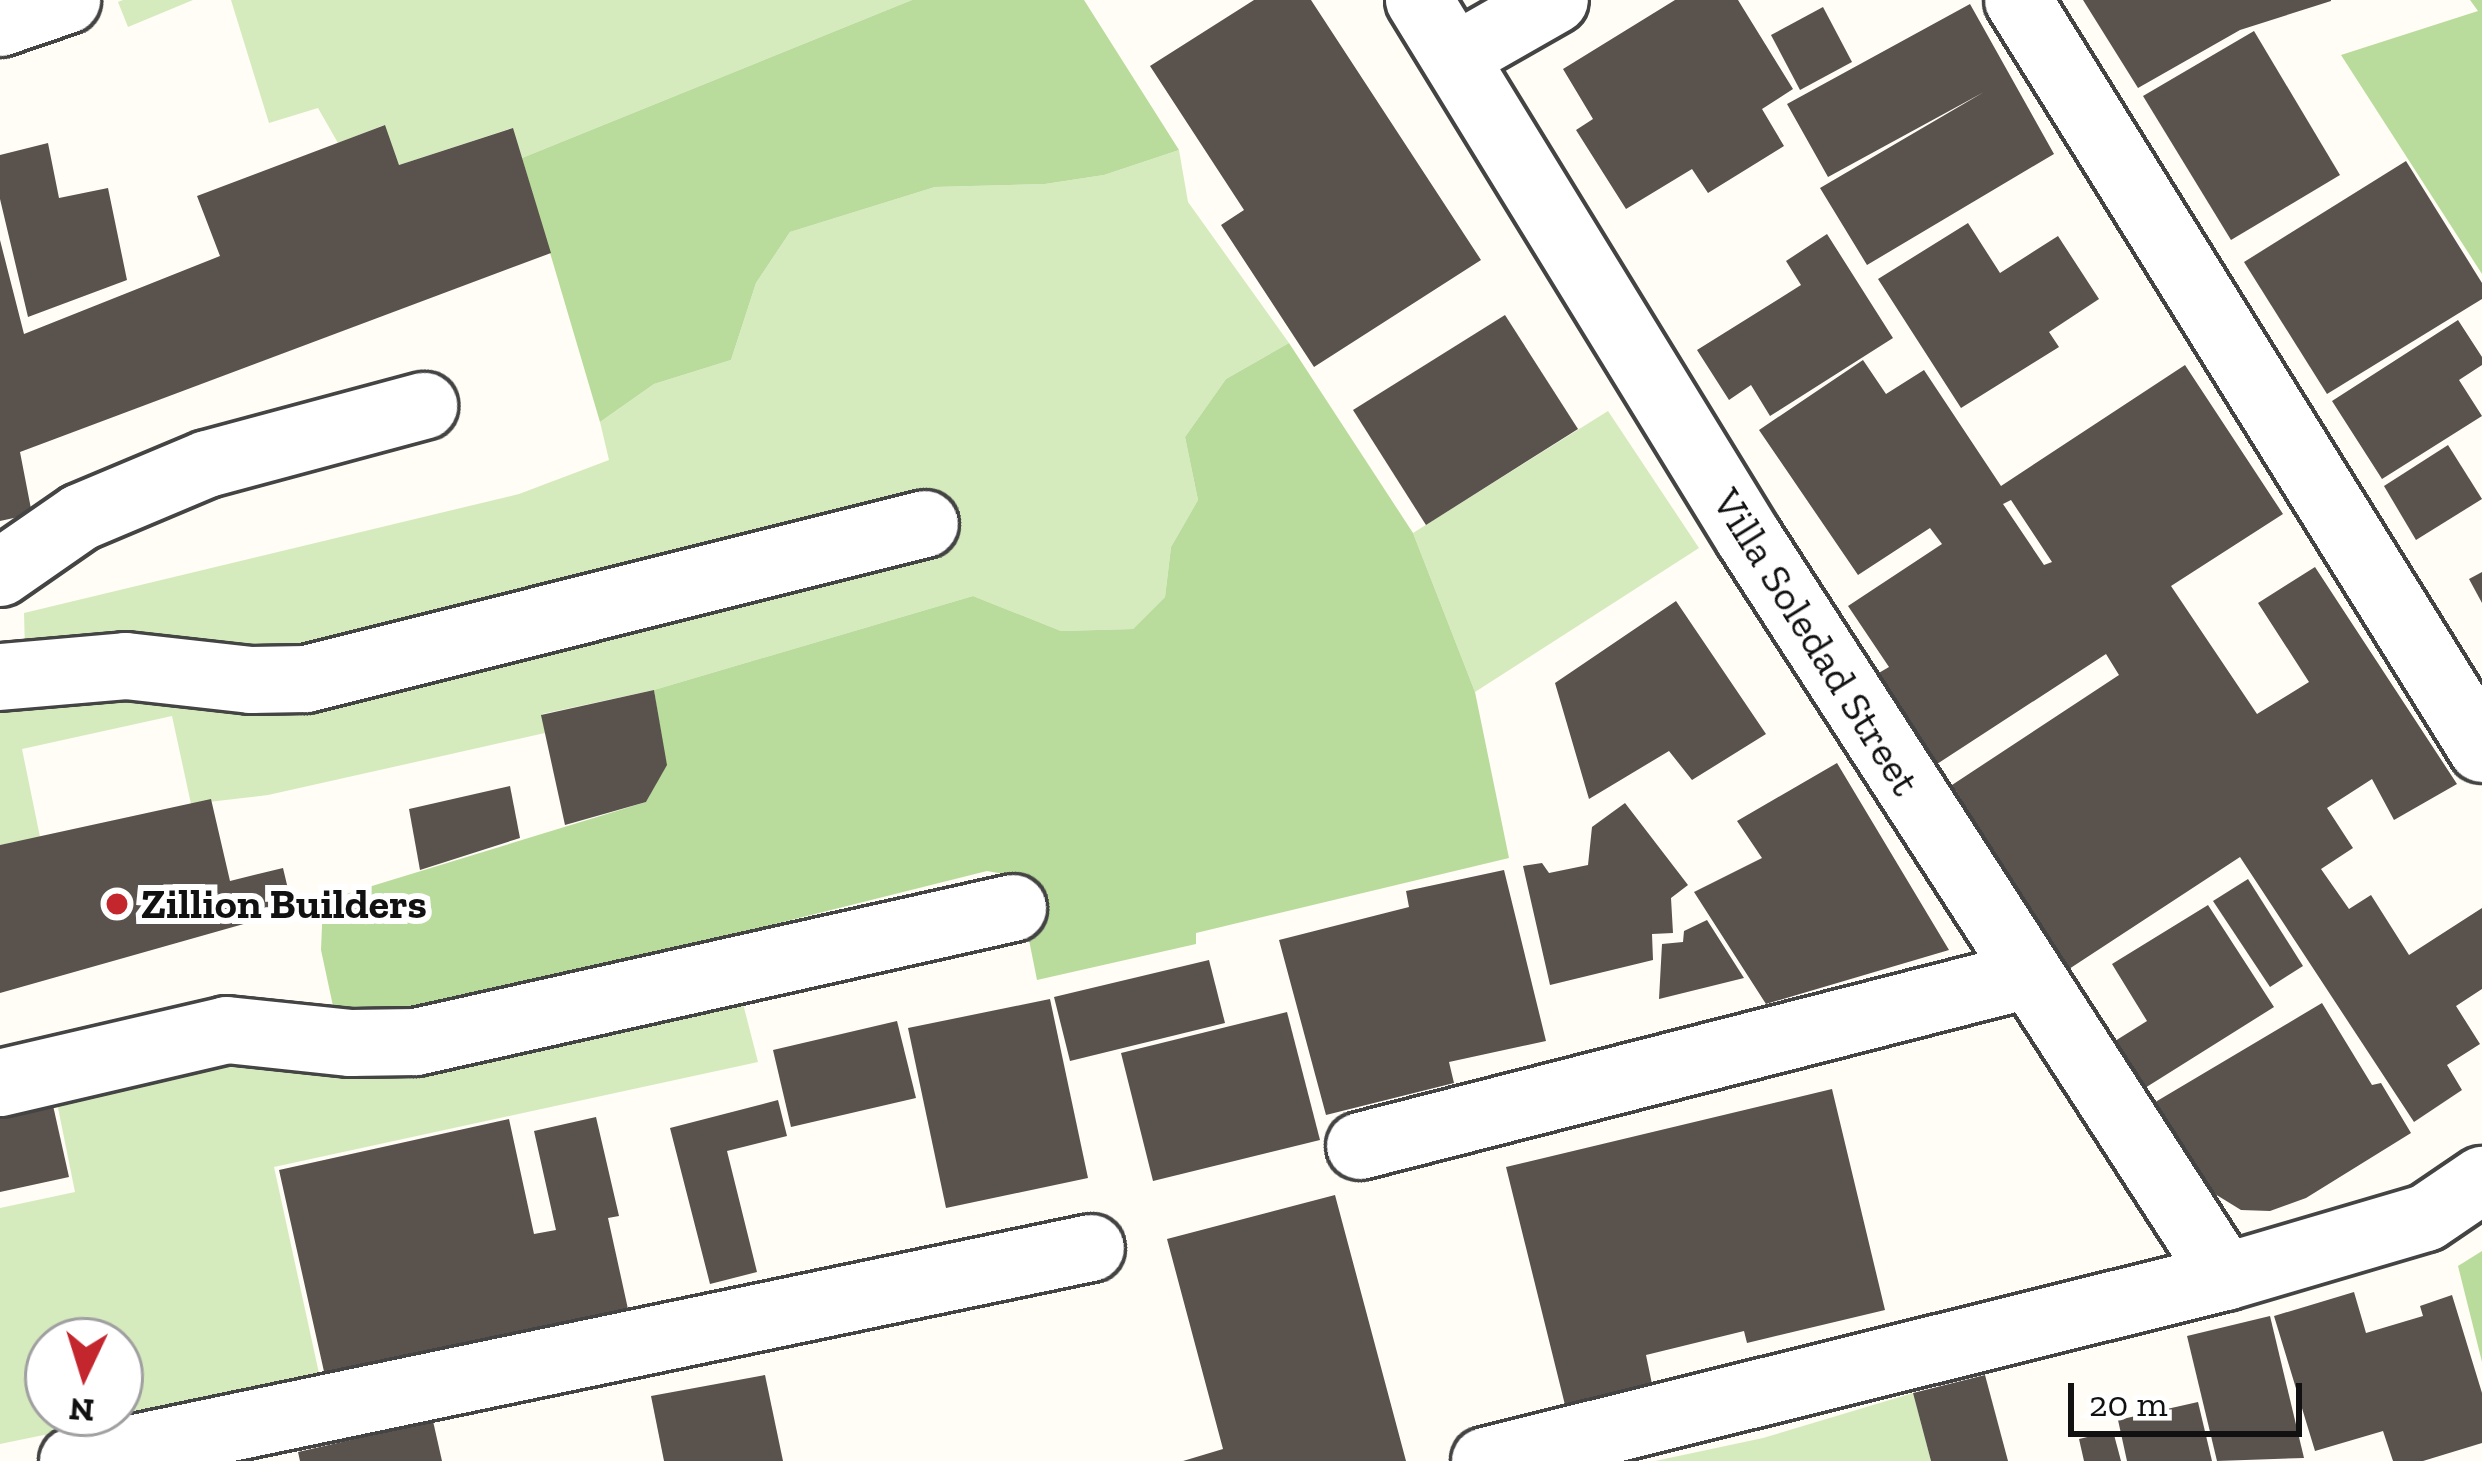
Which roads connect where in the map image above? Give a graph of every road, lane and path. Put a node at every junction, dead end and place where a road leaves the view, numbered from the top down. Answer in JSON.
{"nodes":[{"id":1,"x":67,"y":0,"type":"edge"},
{"id":2,"x":1420,"y":0,"type":"edge"},
{"id":3,"x":1555,"y":0,"type":"edge"},
{"id":4,"x":2018,"y":0,"type":"edge"},
{"id":5,"x":0,"y":23,"type":"edge"},
{"id":6,"x":1455,"y":57,"type":"junction"},
{"id":7,"x":424,"y":406,"type":"dead end"},
{"id":8,"x":926,"y":524,"type":"dead end"},
{"id":9,"x":0,"y":573,"type":"edge"},
{"id":10,"x":0,"y":677,"type":"edge"},
{"id":11,"x":2482,"y":749,"type":"edge"},
{"id":12,"x":1013,"y":908,"type":"dead end"},
{"id":13,"x":2028,"y":975,"type":"junction"},
{"id":14,"x":0,"y":1083,"type":"edge"},
{"id":15,"x":1360,"y":1146,"type":"dead end"},
{"id":16,"x":2482,"y":1180,"type":"edge"},
{"id":17,"x":1090,"y":1247,"type":"dead end"},
{"id":18,"x":2225,"y":1276,"type":"junction"},
{"id":19,"x":73,"y":1461,"type":"edge"},
{"id":20,"x":1485,"y":1461,"type":"edge"}],
"edges":[{"from":1,"to":5,"type":"street"},
{"from":2,"to":6,"type":"street","name":"Villa Soledad Street"},
{"from":3,"to":6,"type":"street"},
{"from":4,"to":11,"type":"street"},
{"from":6,"to":13,"type":"street","name":"Villa Soledad Street"},
{"from":7,"to":9,"type":"street"},
{"from":8,"to":10,"type":"street"},
{"from":12,"to":14,"type":"street"},
{"from":13,"to":15,"type":"street"},
{"from":13,"to":18,"type":"street","name":"Villa Soledad Street"},
{"from":16,"to":18,"type":"street"},
{"from":17,"to":19,"type":"street"},
{"from":18,"to":20,"type":"street"}]}
